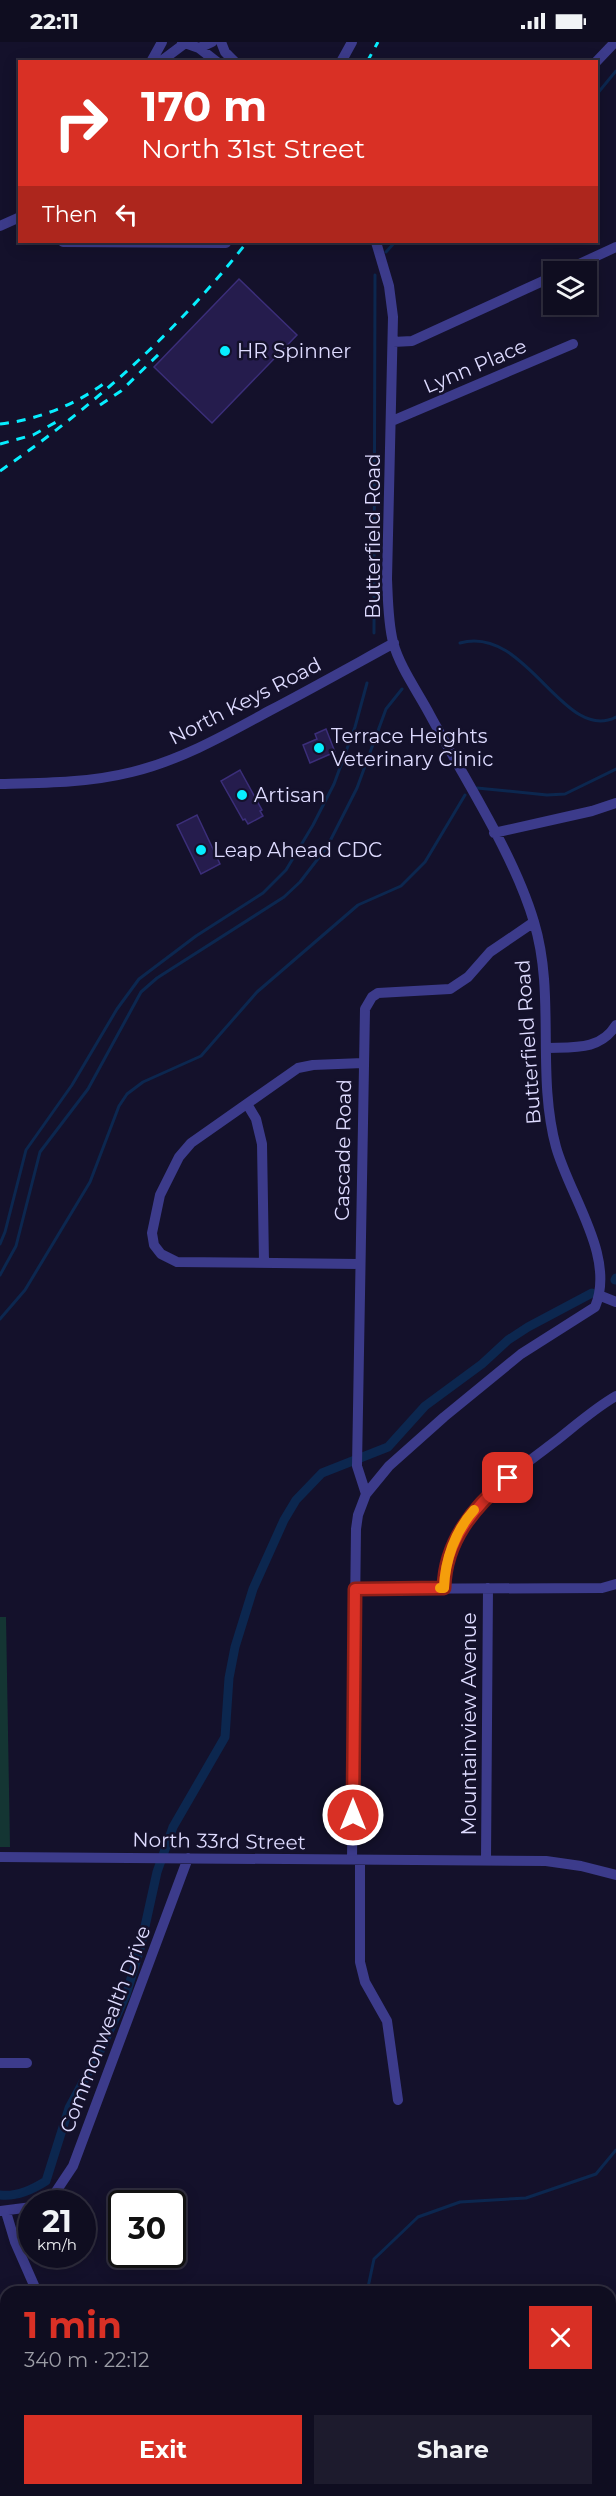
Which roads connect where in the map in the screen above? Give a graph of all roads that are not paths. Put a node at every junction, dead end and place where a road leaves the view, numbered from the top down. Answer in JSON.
{"nodes":[{"id":1,"x":162,"y":42,"type":"edge"},
{"id":2,"x":212,"y":42,"type":"edge"},
{"id":3,"x":221,"y":42,"type":"edge"},
{"id":4,"x":352,"y":42,"type":"edge"},
{"id":5,"x":615,"y":42,"type":"edge"},
{"id":6,"x":183,"y":43,"type":"edge"},
{"id":7,"x":199,"y":48,"type":"junction"},
{"id":8,"x":152,"y":60,"type":"edge"},
{"id":9,"x":162,"y":60,"type":"edge"},
{"id":10,"x":215,"y":60,"type":"edge"},
{"id":11,"x":233,"y":60,"type":"edge"},
{"id":12,"x":342,"y":60,"type":"edge"},
{"id":13,"x":598,"y":60,"type":"edge"},
{"id":14,"x":18,"y":218,"type":"edge"},
{"id":15,"x":0,"y":226,"type":"edge"},
{"id":16,"x":376,"y":243,"type":"edge"},
{"id":17,"x":616,"y":247,"type":"edge"},
{"id":18,"x":586,"y":261,"type":"edge"},
{"id":19,"x":543,"y":281,"type":"edge"},
{"id":20,"x":393,"y":342,"type":"junction"},
{"id":21,"x":573,"y":344,"type":"dead end"},
{"id":22,"x":392,"y":421,"type":"junction"},
{"id":23,"x":394,"y":643,"type":"junction"},
{"id":24,"x":0,"y":784,"type":"edge"},
{"id":25,"x":616,"y":803,"type":"edge"},
{"id":26,"x":494,"y":833,"type":"junction"},
{"id":27,"x":534,"y":922,"type":"junction"},
{"id":28,"x":616,"y":1025,"type":"edge"},
{"id":29,"x":546,"y":1048,"type":"junction"},
{"id":30,"x":363,"y":1063,"type":"junction"},
{"id":31,"x":247,"y":1104,"type":"junction"},
{"id":32,"x":264,"y":1262,"type":"junction"},
{"id":33,"x":359,"y":1264,"type":"junction"},
{"id":34,"x":601,"y":1296,"type":"junction"},
{"id":35,"x":616,"y":1302,"type":"edge"},
{"id":36,"x":616,"y":1396,"type":"edge"},
{"id":37,"x":366,"y":1494,"type":"junction"},
{"id":38,"x":616,"y":1585,"type":"edge"},
{"id":39,"x":444,"y":1588,"type":"junction"},
{"id":40,"x":488,"y":1588,"type":"junction"},
{"id":41,"x":355,"y":1589,"type":"junction"},
{"id":42,"x":0,"y":1857,"type":"edge"},
{"id":43,"x":188,"y":1858,"type":"junction"},
{"id":44,"x":356,"y":1860,"type":"junction"},
{"id":45,"x":486,"y":1860,"type":"junction"},
{"id":46,"x":616,"y":1875,"type":"edge"},
{"id":47,"x":0,"y":2063,"type":"edge"},
{"id":48,"x":27,"y":2063,"type":"dead end"},
{"id":49,"x":398,"y":2100,"type":"dead end"},
{"id":50,"x":57,"y":2190,"type":"edge"},
{"id":51,"x":18,"y":2209,"type":"edge"},
{"id":52,"x":3,"y":2211,"type":"edge"},
{"id":53,"x":34,"y":2286,"type":"edge"}],
"edges":[{"from":1,"to":8,"type":"street"},
{"from":2,"to":7,"type":"street"},
{"from":3,"to":11,"type":"street"},
{"from":4,"to":12,"type":"street"},
{"from":5,"to":13,"type":"street"},
{"from":6,"to":7,"type":"street"},
{"from":6,"to":9,"type":"street"},
{"from":7,"to":10,"type":"street"},
{"from":14,"to":15,"type":"street"},
{"from":16,"to":20,"type":"street","name":"Butterfield Road"},
{"from":17,"to":18,"type":"street"},
{"from":19,"to":20,"type":"street"},
{"from":20,"to":22,"type":"street","name":"Butterfield Road"},
{"from":21,"to":22,"type":"street","name":"Lynn Place"},
{"from":22,"to":23,"type":"street","name":"Butterfield Road"},
{"from":23,"to":24,"type":"street","name":"North Keys Road"},
{"from":23,"to":26,"type":"street","name":"Butterfield Road"},
{"from":25,"to":26,"type":"street"},
{"from":26,"to":27,"type":"street","name":"Butterfield Road"},
{"from":27,"to":29,"type":"street","name":"Butterfield Road"},
{"from":27,"to":30,"type":"street","name":"Cascade Road"},
{"from":28,"to":29,"type":"street"},
{"from":29,"to":34,"type":"street","name":"Butterfield Road"},
{"from":30,"to":31,"type":"street"},
{"from":30,"to":33,"type":"street","name":"Cascade Road"},
{"from":31,"to":32,"type":"street"},
{"from":31,"to":32,"type":"street"},
{"from":32,"to":33,"type":"street"},
{"from":33,"to":37,"type":"street","name":"Cascade Road"},
{"from":34,"to":35,"type":"street"},
{"from":34,"to":37,"type":"street"},
{"from":36,"to":39,"type":"street","name":"Mountainview Avenue"},
{"from":37,"to":41,"type":"street"},
{"from":38,"to":40,"type":"street"},
{"from":39,"to":40,"type":"street"},
{"from":39,"to":41,"type":"street"},
{"from":40,"to":45,"type":"street","name":"Mountainview Avenue"},
{"from":41,"to":44,"type":"street"},
{"from":42,"to":43,"type":"street","name":"North 33rd Street"},
{"from":43,"to":44,"type":"street","name":"North 33rd Street"},
{"from":43,"to":50,"type":"street","name":"Commonwealth Drive"},
{"from":44,"to":45,"type":"street","name":"North 33rd Street"},
{"from":44,"to":49,"type":"street"},
{"from":45,"to":46,"type":"street","name":"North 33rd Street"},
{"from":47,"to":48,"type":"street"},
{"from":51,"to":52,"type":"street"},
{"from":52,"to":53,"type":"street"}]}
